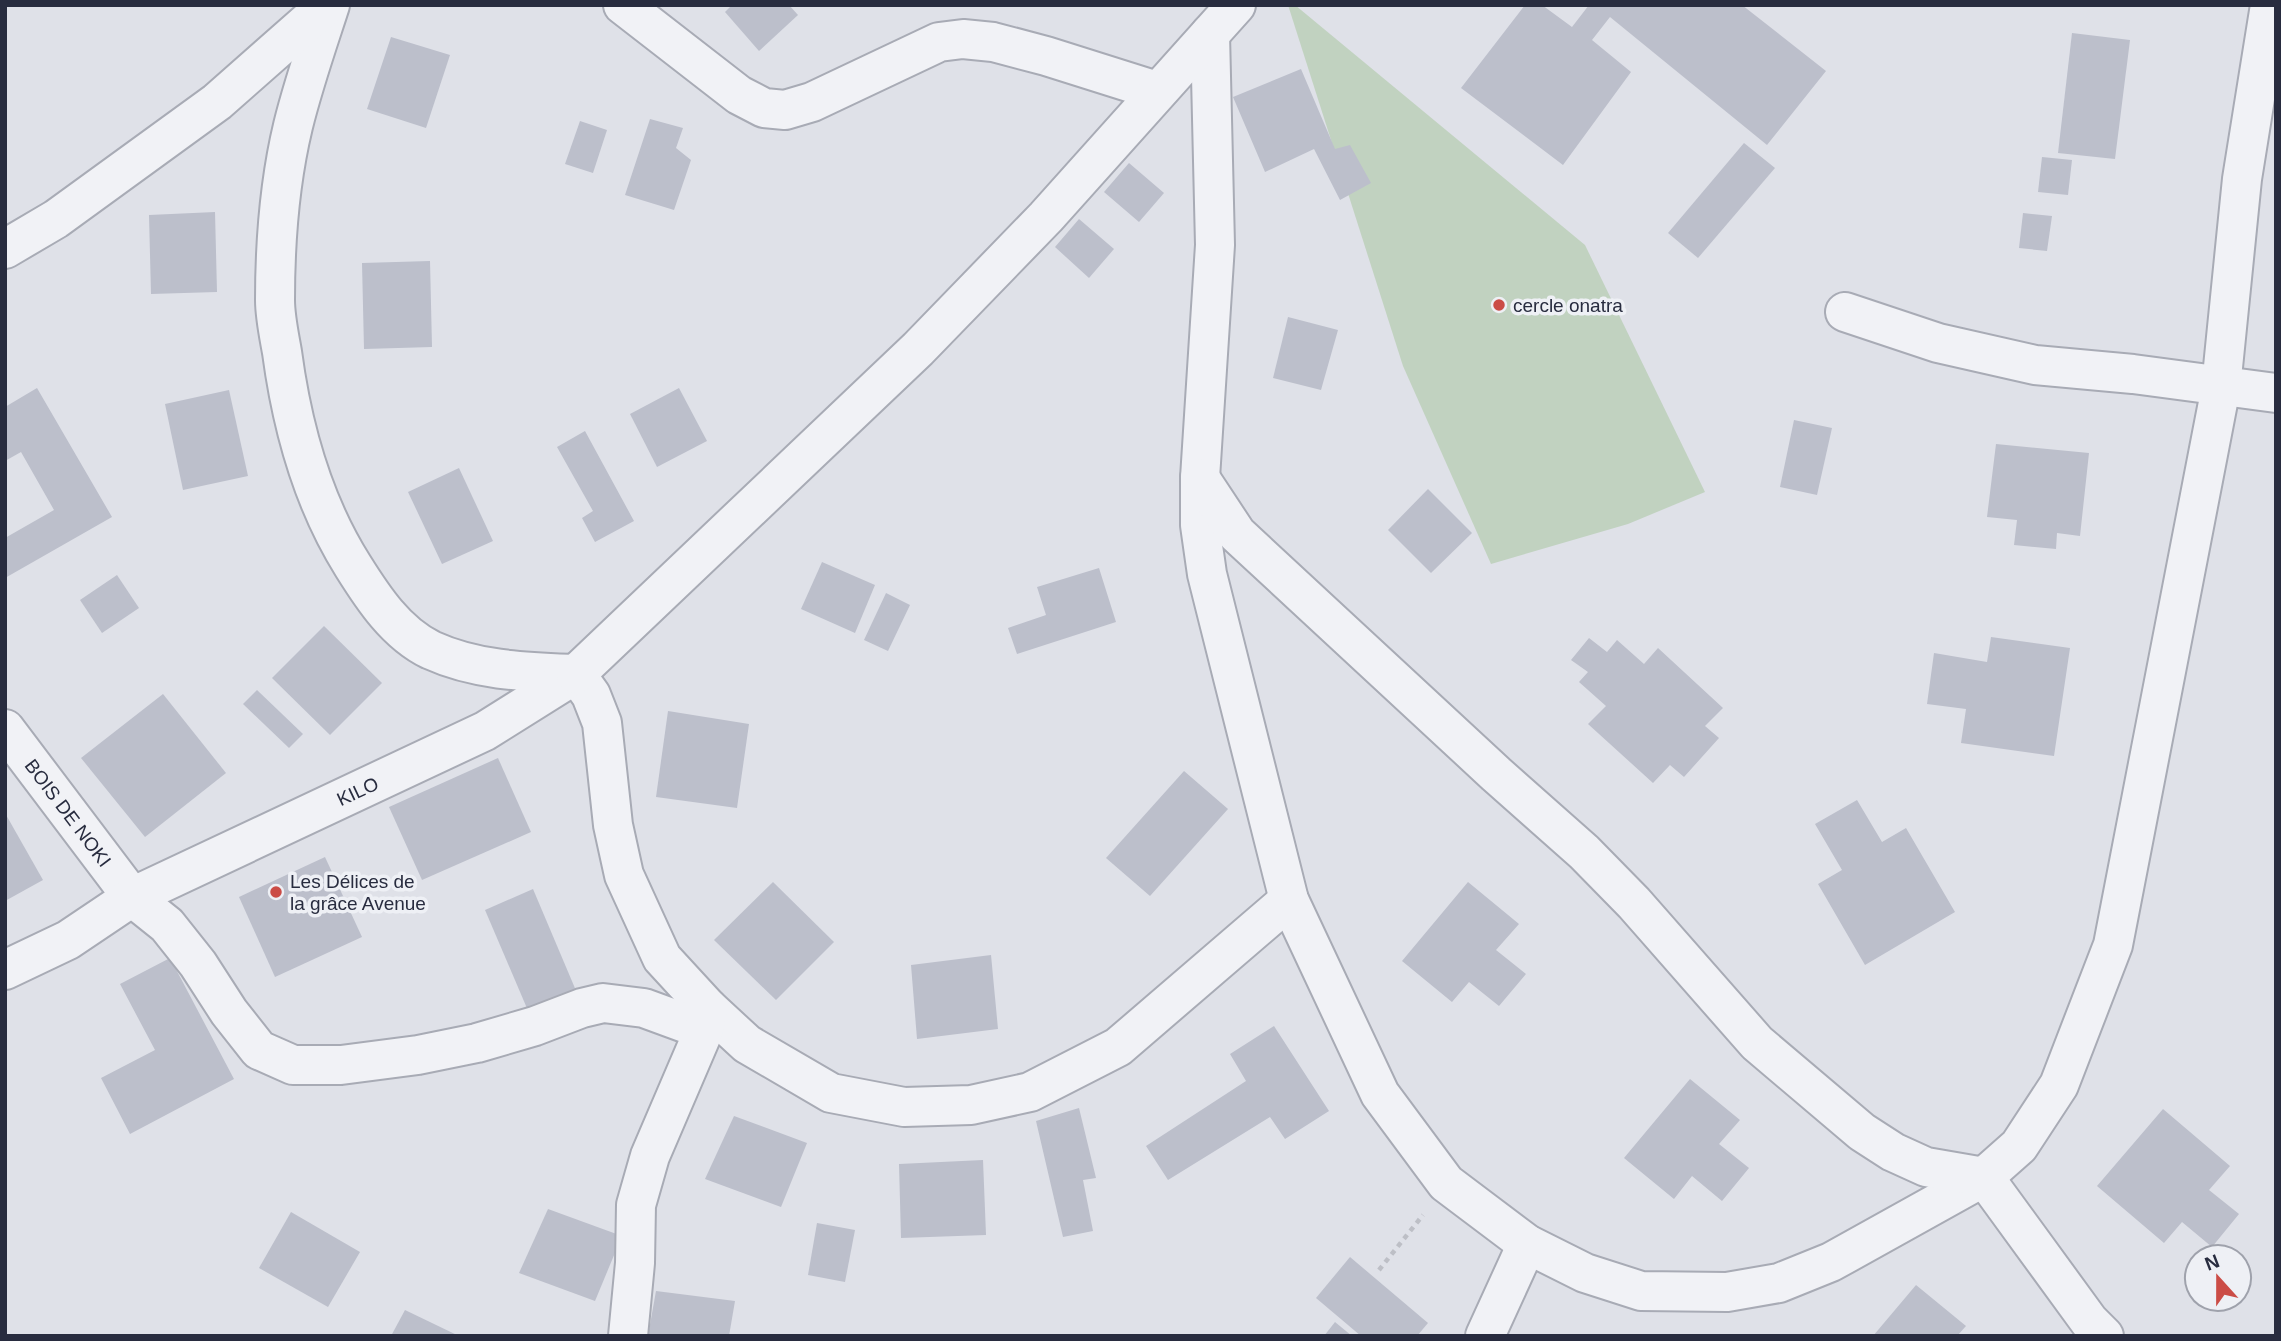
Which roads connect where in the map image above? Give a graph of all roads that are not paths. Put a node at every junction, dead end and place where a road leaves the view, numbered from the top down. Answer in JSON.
{"nodes":[{"id":1,"x":329,"y":5,"type":"edge"},
{"id":2,"x":623,"y":5,"type":"edge"},
{"id":3,"x":1236,"y":5,"type":"edge"},
{"id":4,"x":2270,"y":5,"type":"edge"},
{"id":5,"x":1210,"y":34,"type":"junction"},
{"id":6,"x":1157,"y":91,"type":"junction"},
{"id":7,"x":5,"y":249,"type":"edge"},
{"id":8,"x":1845,"y":312,"type":"dead end"},
{"id":9,"x":2221,"y":387,"type":"junction"},
{"id":10,"x":2276,"y":393,"type":"edge"},
{"id":11,"x":1200,"y":478,"type":"junction"},
{"id":12,"x":576,"y":674,"type":"junction"},
{"id":13,"x":5,"y":729,"type":"edge"},
{"id":14,"x":132,"y":897,"type":"junction"},
{"id":15,"x":1289,"y":900,"type":"junction"},
{"id":16,"x":5,"y":970,"type":"edge"},
{"id":17,"x":706,"y":1019,"type":"junction"},
{"id":18,"x":1984,"y":1177,"type":"junction"},
{"id":19,"x":1527,"y":1244,"type":"junction"},
{"id":20,"x":628,"y":1336,"type":"edge"},
{"id":21,"x":1485,"y":1336,"type":"edge"},
{"id":22,"x":2104,"y":1336,"type":"edge"}],
"edges":[{"from":1,"to":7,"type":"street"},
{"from":1,"to":12,"type":"street"},
{"from":2,"to":6,"type":"street"},
{"from":3,"to":5,"type":"street","name":"KILO"},
{"from":4,"to":9,"type":"street"},
{"from":5,"to":6,"type":"street","name":"KILO"},
{"from":5,"to":11,"type":"street"},
{"from":6,"to":12,"type":"street","name":"KILO"},
{"from":8,"to":9,"type":"street"},
{"from":9,"to":10,"type":"street"},
{"from":9,"to":18,"type":"street"},
{"from":11,"to":15,"type":"street"},
{"from":11,"to":18,"type":"street"},
{"from":12,"to":14,"type":"street","name":"KILO"},
{"from":12,"to":17,"type":"street"},
{"from":13,"to":14,"type":"street","name":"BOIS DE NOKI"},
{"from":14,"to":16,"type":"street","name":"KILO"},
{"from":14,"to":17,"type":"street","name":"BOIS DE NOKI"},
{"from":15,"to":17,"type":"street"},
{"from":15,"to":19,"type":"street"},
{"from":17,"to":20,"type":"street"},
{"from":18,"to":19,"type":"street"},
{"from":18,"to":22,"type":"street"},
{"from":19,"to":21,"type":"street"}]}
